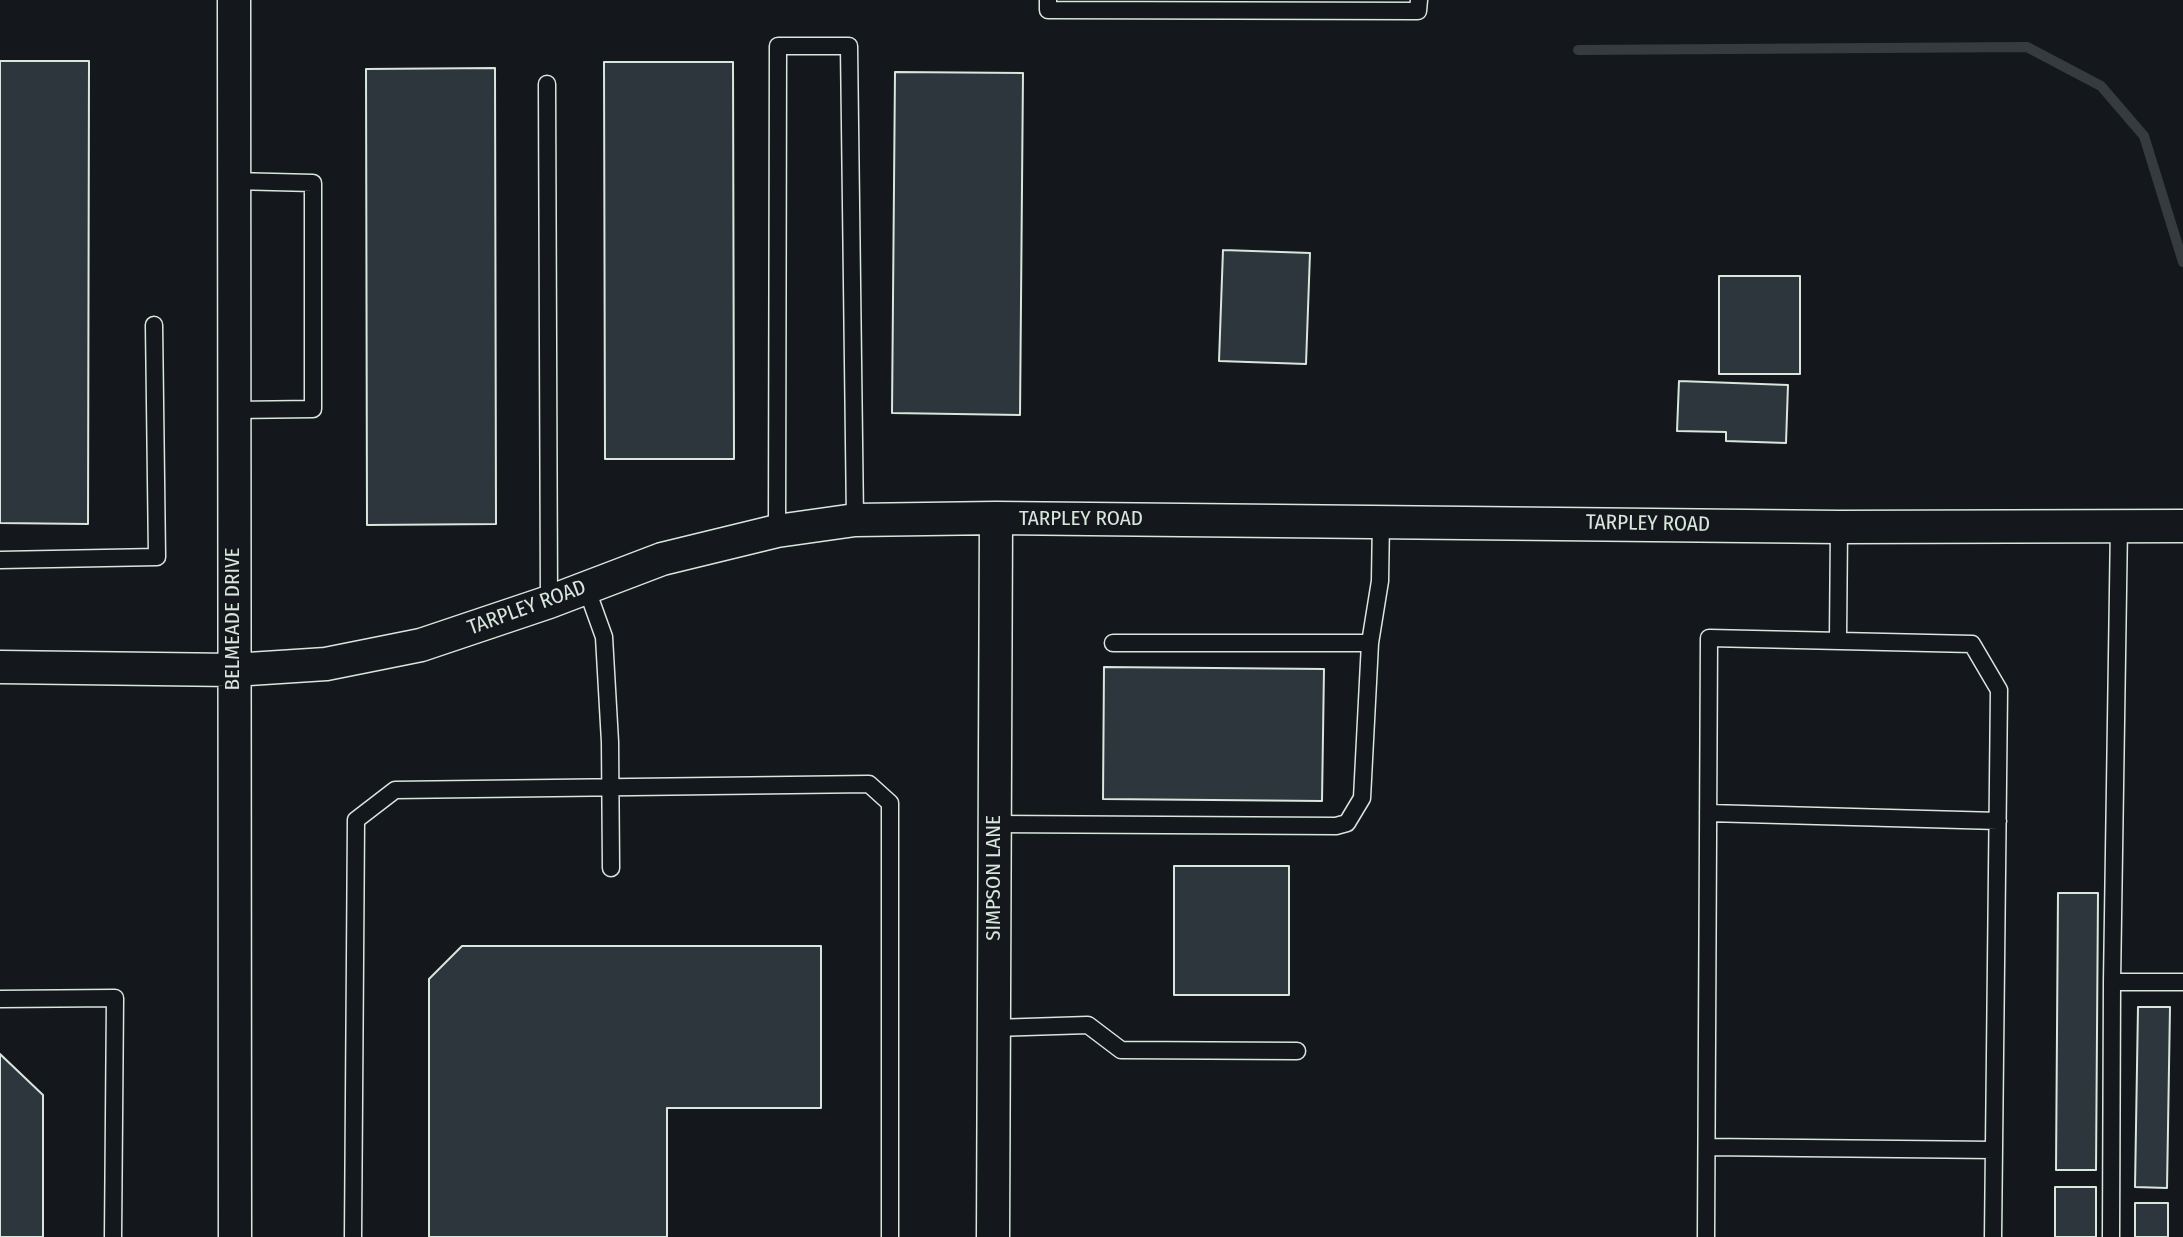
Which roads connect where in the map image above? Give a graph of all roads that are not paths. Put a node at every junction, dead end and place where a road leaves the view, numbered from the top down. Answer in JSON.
{"nodes":[{"id":1,"x":234,"y":0,"type":"edge"},
{"id":2,"x":1048,"y":0,"type":"edge"},
{"id":3,"x":1419,"y":0,"type":"edge"},
{"id":4,"x":547,"y":84,"type":"dead end"},
{"id":5,"x":233,"y":181,"type":"junction"},
{"id":6,"x":154,"y":325,"type":"dead end"},
{"id":7,"x":234,"y":410,"type":"junction"},
{"id":8,"x":996,"y":518,"type":"junction"},
{"id":9,"x":855,"y":520,"type":"junction"},
{"id":10,"x":1381,"y":520,"type":"junction"},
{"id":11,"x":2119,"y":525,"type":"junction"},
{"id":12,"x":2183,"y":526,"type":"edge"},
{"id":13,"x":1839,"y":527,"type":"junction"},
{"id":14,"x":777,"y":531,"type":"junction"},
{"id":15,"x":0,"y":560,"type":"edge"},
{"id":16,"x":586,"y":587,"type":"junction"},
{"id":17,"x":549,"y":602,"type":"junction"},
{"id":18,"x":1838,"y":639,"type":"junction"},
{"id":19,"x":1113,"y":643,"type":"dead end"},
{"id":20,"x":1370,"y":643,"type":"junction"},
{"id":21,"x":0,"y":667,"type":"edge"},
{"id":22,"x":233,"y":670,"type":"junction"},
{"id":23,"x":611,"y":788,"type":"junction"},
{"id":24,"x":1708,"y":813,"type":"junction"},
{"id":25,"x":1998,"y":821,"type":"junction"},
{"id":26,"x":993,"y":824,"type":"junction"},
{"id":27,"x":611,"y":868,"type":"dead end"},
{"id":28,"x":2112,"y":982,"type":"junction"},
{"id":29,"x":2183,"y":982,"type":"edge"},
{"id":30,"x":0,"y":999,"type":"edge"},
{"id":31,"x":993,"y":1028,"type":"junction"},
{"id":32,"x":1297,"y":1051,"type":"dead end"},
{"id":33,"x":1707,"y":1147,"type":"junction"},
{"id":34,"x":1994,"y":1150,"type":"junction"},
{"id":35,"x":114,"y":1237,"type":"edge"},
{"id":36,"x":235,"y":1237,"type":"edge"},
{"id":37,"x":353,"y":1237,"type":"edge"},
{"id":38,"x":890,"y":1237,"type":"edge"},
{"id":39,"x":993,"y":1237,"type":"edge"},
{"id":40,"x":1706,"y":1237,"type":"edge"},
{"id":41,"x":1993,"y":1237,"type":"edge"},
{"id":42,"x":2111,"y":1237,"type":"edge"}],
"edges":[{"from":1,"to":5,"type":"street","name":"BELMEADE DRIVE"},
{"from":2,"to":3,"type":"lane"},
{"from":4,"to":17,"type":"lane"},
{"from":5,"to":7,"type":"street","name":"BELMEADE DRIVE"},
{"from":5,"to":7,"type":"lane"},
{"from":6,"to":15,"type":"lane"},
{"from":7,"to":22,"type":"street","name":"BELMEADE DRIVE"},
{"from":8,"to":9,"type":"street","name":"TARPLEY ROAD"},
{"from":8,"to":10,"type":"street","name":"TARPLEY ROAD"},
{"from":8,"to":26,"type":"street","name":"SIMPSON LANE"},
{"from":9,"to":14,"type":"street","name":"TARPLEY ROAD"},
{"from":9,"to":14,"type":"lane"},
{"from":10,"to":13,"type":"street","name":"TARPLEY ROAD"},
{"from":10,"to":20,"type":"lane"},
{"from":11,"to":12,"type":"street","name":"TARPLEY ROAD"},
{"from":11,"to":13,"type":"street","name":"TARPLEY ROAD"},
{"from":11,"to":28,"type":"lane"},
{"from":13,"to":18,"type":"lane"},
{"from":14,"to":16,"type":"street","name":"TARPLEY ROAD"},
{"from":16,"to":17,"type":"street","name":"TARPLEY ROAD"},
{"from":16,"to":23,"type":"lane"},
{"from":17,"to":22,"type":"street","name":"TARPLEY ROAD"},
{"from":18,"to":24,"type":"lane"},
{"from":18,"to":25,"type":"lane"},
{"from":19,"to":20,"type":"lane"},
{"from":20,"to":26,"type":"lane"},
{"from":21,"to":22,"type":"street","name":"TARPLEY ROAD"},
{"from":22,"to":36,"type":"street","name":"BELMEADE DRIVE"},
{"from":23,"to":27,"type":"lane"},
{"from":23,"to":37,"type":"lane"},
{"from":23,"to":38,"type":"lane"},
{"from":24,"to":25,"type":"lane"},
{"from":24,"to":33,"type":"lane"},
{"from":25,"to":34,"type":"lane"},
{"from":26,"to":31,"type":"street","name":"SIMPSON LANE"},
{"from":28,"to":29,"type":"lane"},
{"from":28,"to":42,"type":"lane"},
{"from":30,"to":35,"type":"lane"},
{"from":31,"to":32,"type":"lane"},
{"from":31,"to":39,"type":"street","name":"SIMPSON LANE"},
{"from":33,"to":34,"type":"lane"},
{"from":33,"to":40,"type":"lane"},
{"from":34,"to":41,"type":"lane"}]}
